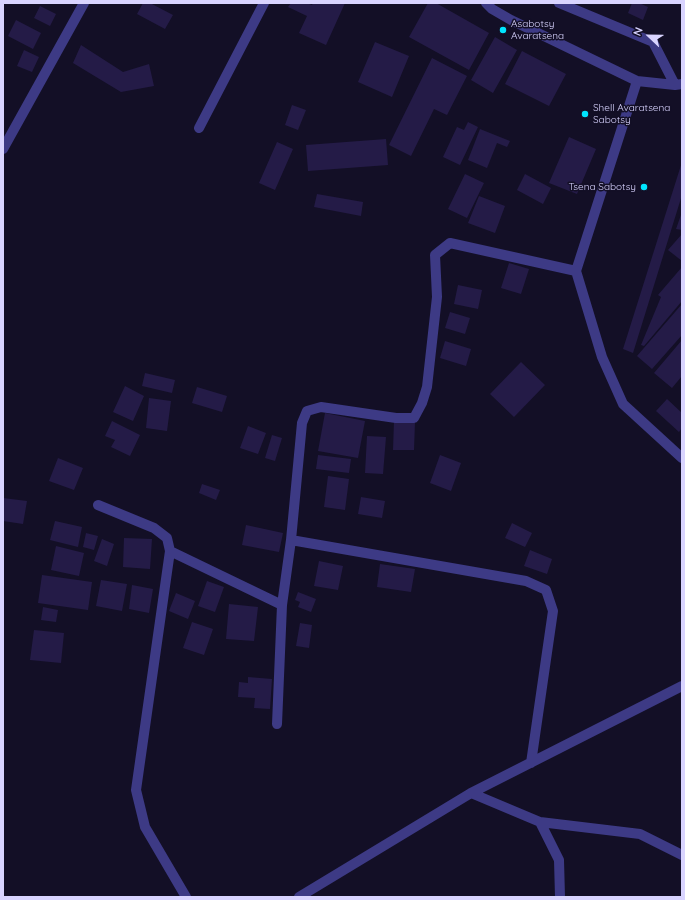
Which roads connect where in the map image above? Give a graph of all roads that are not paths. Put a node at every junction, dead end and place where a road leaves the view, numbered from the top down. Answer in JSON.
{"nodes":[{"id":1,"x":84,"y":3,"type":"edge"},
{"id":2,"x":264,"y":3,"type":"edge"},
{"id":3,"x":486,"y":3,"type":"edge"},
{"id":4,"x":559,"y":3,"type":"edge"},
{"id":5,"x":637,"y":81,"type":"junction"},
{"id":6,"x":678,"y":84,"type":"edge"},
{"id":7,"x":199,"y":128,"type":"dead end"},
{"id":8,"x":3,"y":149,"type":"edge"},
{"id":9,"x":576,"y":271,"type":"junction"},
{"id":10,"x":682,"y":458,"type":"edge"},
{"id":11,"x":98,"y":505,"type":"dead end"},
{"id":12,"x":291,"y":540,"type":"junction"},
{"id":13,"x":170,"y":551,"type":"junction"},
{"id":14,"x":282,"y":605,"type":"junction"},
{"id":15,"x":682,"y":686,"type":"edge"},
{"id":16,"x":277,"y":724,"type":"dead end"},
{"id":17,"x":531,"y":763,"type":"junction"},
{"id":18,"x":471,"y":793,"type":"junction"},
{"id":19,"x":540,"y":822,"type":"junction"},
{"id":20,"x":682,"y":855,"type":"edge"},
{"id":21,"x":186,"y":897,"type":"edge"},
{"id":22,"x":299,"y":897,"type":"edge"},
{"id":23,"x":560,"y":897,"type":"edge"}],
"edges":[{"from":1,"to":8,"type":"street"},
{"from":2,"to":7,"type":"street"},
{"from":3,"to":5,"type":"street"},
{"from":4,"to":6,"type":"street"},
{"from":5,"to":6,"type":"street"},
{"from":5,"to":9,"type":"street"},
{"from":9,"to":10,"type":"street"},
{"from":9,"to":12,"type":"street"},
{"from":11,"to":13,"type":"street"},
{"from":12,"to":14,"type":"street"},
{"from":12,"to":17,"type":"street"},
{"from":13,"to":14,"type":"street"},
{"from":13,"to":21,"type":"street"},
{"from":14,"to":16,"type":"street"},
{"from":15,"to":17,"type":"street"},
{"from":17,"to":18,"type":"street"},
{"from":18,"to":19,"type":"street"},
{"from":18,"to":22,"type":"street"},
{"from":19,"to":20,"type":"street"},
{"from":19,"to":23,"type":"street"}]}
